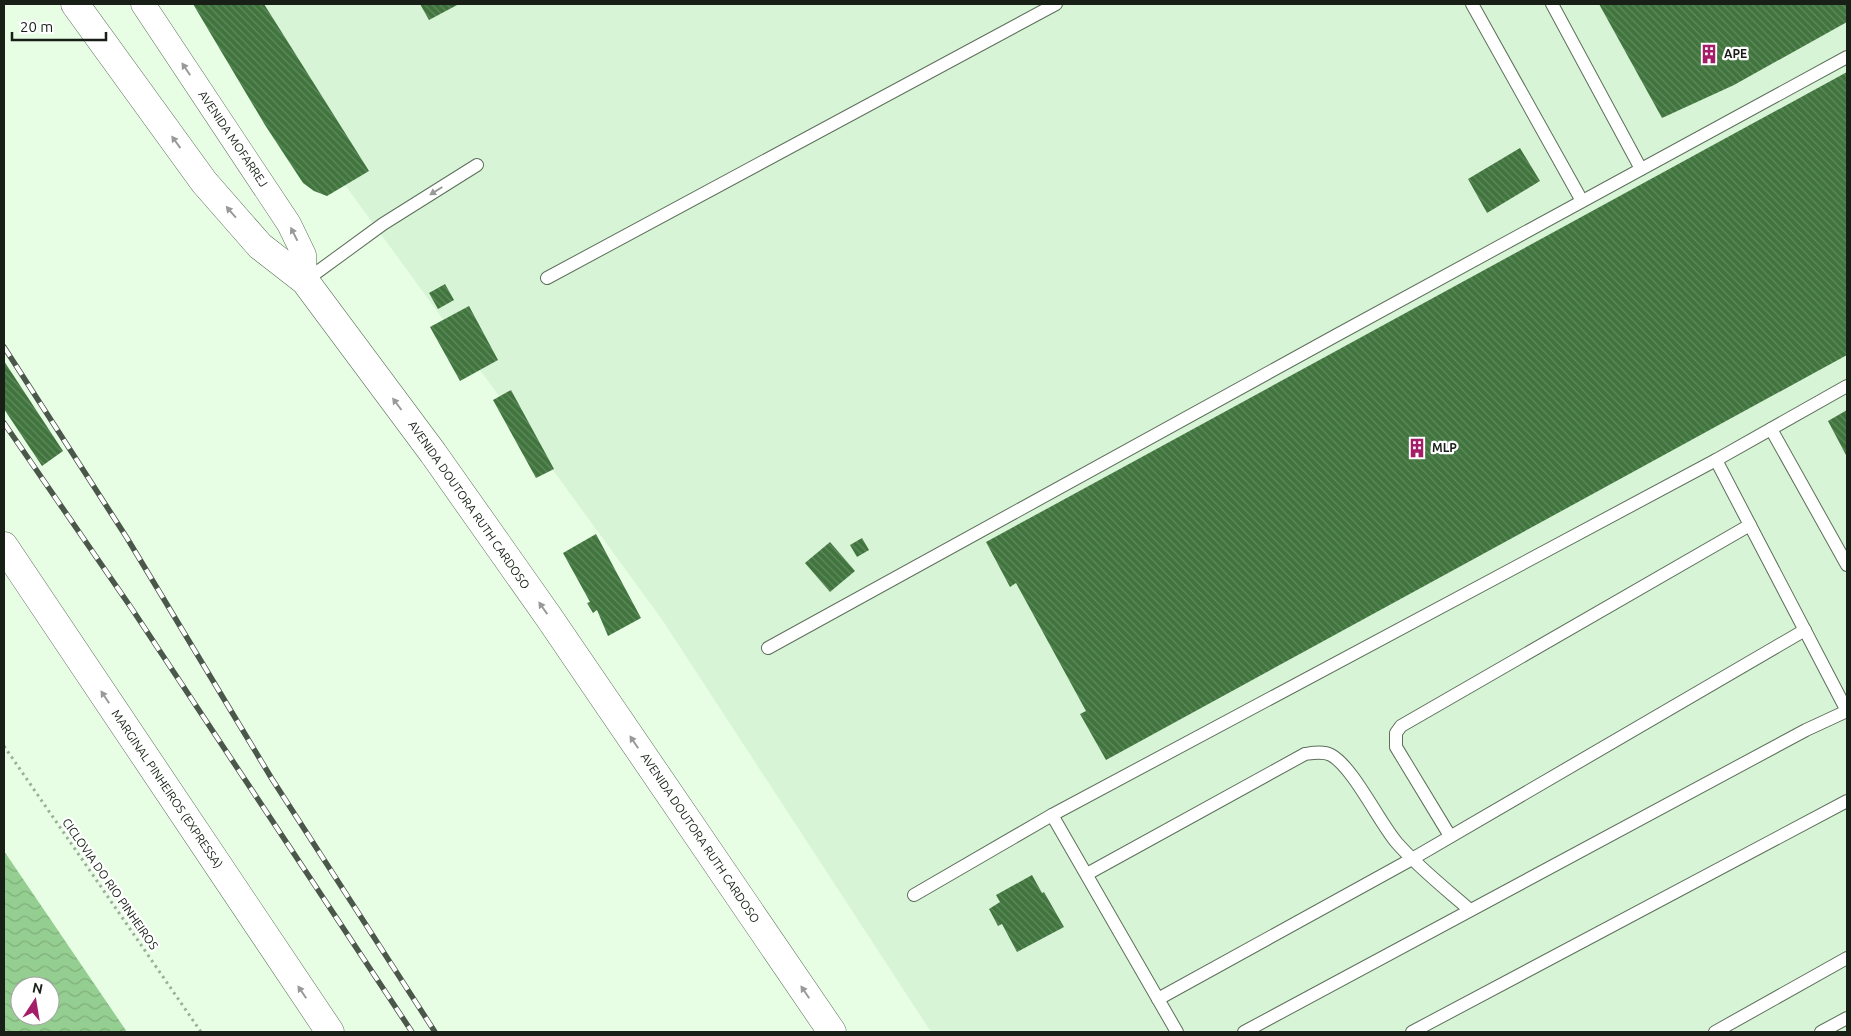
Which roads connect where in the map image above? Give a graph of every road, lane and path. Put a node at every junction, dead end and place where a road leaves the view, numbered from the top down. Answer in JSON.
{"nodes":[{"id":1,"x":75,"y":4,"type":"edge"},
{"id":2,"x":143,"y":4,"type":"edge"},
{"id":3,"x":1056,"y":4,"type":"edge"},
{"id":4,"x":1472,"y":4,"type":"edge"},
{"id":5,"x":1552,"y":4,"type":"edge"},
{"id":6,"x":1847,"y":57,"type":"edge"},
{"id":7,"x":477,"y":165,"type":"dead end"},
{"id":8,"x":1641,"y":169,"type":"junction"},
{"id":9,"x":1582,"y":202,"type":"junction"},
{"id":10,"x":547,"y":278,"type":"dead end"},
{"id":11,"x":305,"y":281,"type":"junction"},
{"id":12,"x":1847,"y":386,"type":"edge"},
{"id":13,"x":1771,"y":429,"type":"junction"},
{"id":14,"x":1716,"y":460,"type":"junction"},
{"id":15,"x":1750,"y":525,"type":"junction"},
{"id":16,"x":4,"y":546,"type":"edge"},
{"id":17,"x":1847,"y":565,"type":"edge"},
{"id":18,"x":1805,"y":630,"type":"junction"},
{"id":19,"x":768,"y":648,"type":"dead end"},
{"id":20,"x":1847,"y":711,"type":"edge"},
{"id":21,"x":4,"y":746,"type":"edge"},
{"id":22,"x":1847,"y":801,"type":"edge"},
{"id":23,"x":1052,"y":815,"type":"junction"},
{"id":24,"x":1450,"y":836,"type":"junction"},
{"id":25,"x":1412,"y":859,"type":"junction"},
{"id":26,"x":1087,"y":874,"type":"junction"},
{"id":27,"x":914,"y":895,"type":"dead end"},
{"id":28,"x":1470,"y":910,"type":"junction"},
{"id":29,"x":1847,"y":958,"type":"edge"},
{"id":30,"x":1158,"y":999,"type":"junction"},
{"id":31,"x":1847,"y":1018,"type":"edge"},
{"id":32,"x":201,"y":1032,"type":"edge"},
{"id":33,"x":330,"y":1032,"type":"edge"},
{"id":34,"x":832,"y":1032,"type":"edge"},
{"id":35,"x":1177,"y":1032,"type":"edge"},
{"id":36,"x":1244,"y":1032,"type":"edge"},
{"id":37,"x":1412,"y":1032,"type":"edge"},
{"id":38,"x":1715,"y":1032,"type":"edge"},
{"id":39,"x":1822,"y":1032,"type":"edge"}],
"edges":[{"from":11,"to":1,"type":"highway","name":"AVENIDA DOUTORA RUTH CARDOSO","one_way":true},
{"from":11,"to":2,"type":"street","name":"AVENIDA MOFARREJ","one_way":true},
{"from":3,"to":10,"type":"lane"},
{"from":4,"to":9,"type":"lane"},
{"from":5,"to":8,"type":"lane"},
{"from":6,"to":8,"type":"lane"},
{"from":7,"to":11,"type":"lane","one_way":true},
{"from":8,"to":9,"type":"lane"},
{"from":9,"to":19,"type":"lane"},
{"from":34,"to":11,"type":"highway","name":"AVENIDA DOUTORA RUTH CARDOSO","one_way":true},
{"from":12,"to":13,"type":"lane"},
{"from":13,"to":14,"type":"lane"},
{"from":13,"to":17,"type":"lane"},
{"from":14,"to":15,"type":"lane"},
{"from":14,"to":23,"type":"lane"},
{"from":15,"to":18,"type":"lane"},
{"from":15,"to":24,"type":"lane"},
{"from":33,"to":16,"type":"highway","name":"MARGINAL PINHEIROS (EXPRESSA)","one_way":true},
{"from":18,"to":20,"type":"lane"},
{"from":18,"to":24,"type":"lane"},
{"from":20,"to":28,"type":"lane"},
{"from":21,"to":32,"type":"path","name":"CICLOVIA DO RIO PINHEIROS"},
{"from":22,"to":37,"type":"lane"},
{"from":23,"to":26,"type":"lane"},
{"from":23,"to":27,"type":"lane"},
{"from":24,"to":25,"type":"lane"},
{"from":25,"to":26,"type":"lane"},
{"from":25,"to":28,"type":"lane"},
{"from":25,"to":30,"type":"lane"},
{"from":26,"to":30,"type":"lane"},
{"from":28,"to":36,"type":"lane"},
{"from":29,"to":38,"type":"lane"},
{"from":30,"to":35,"type":"lane"},
{"from":31,"to":39,"type":"lane"}]}
